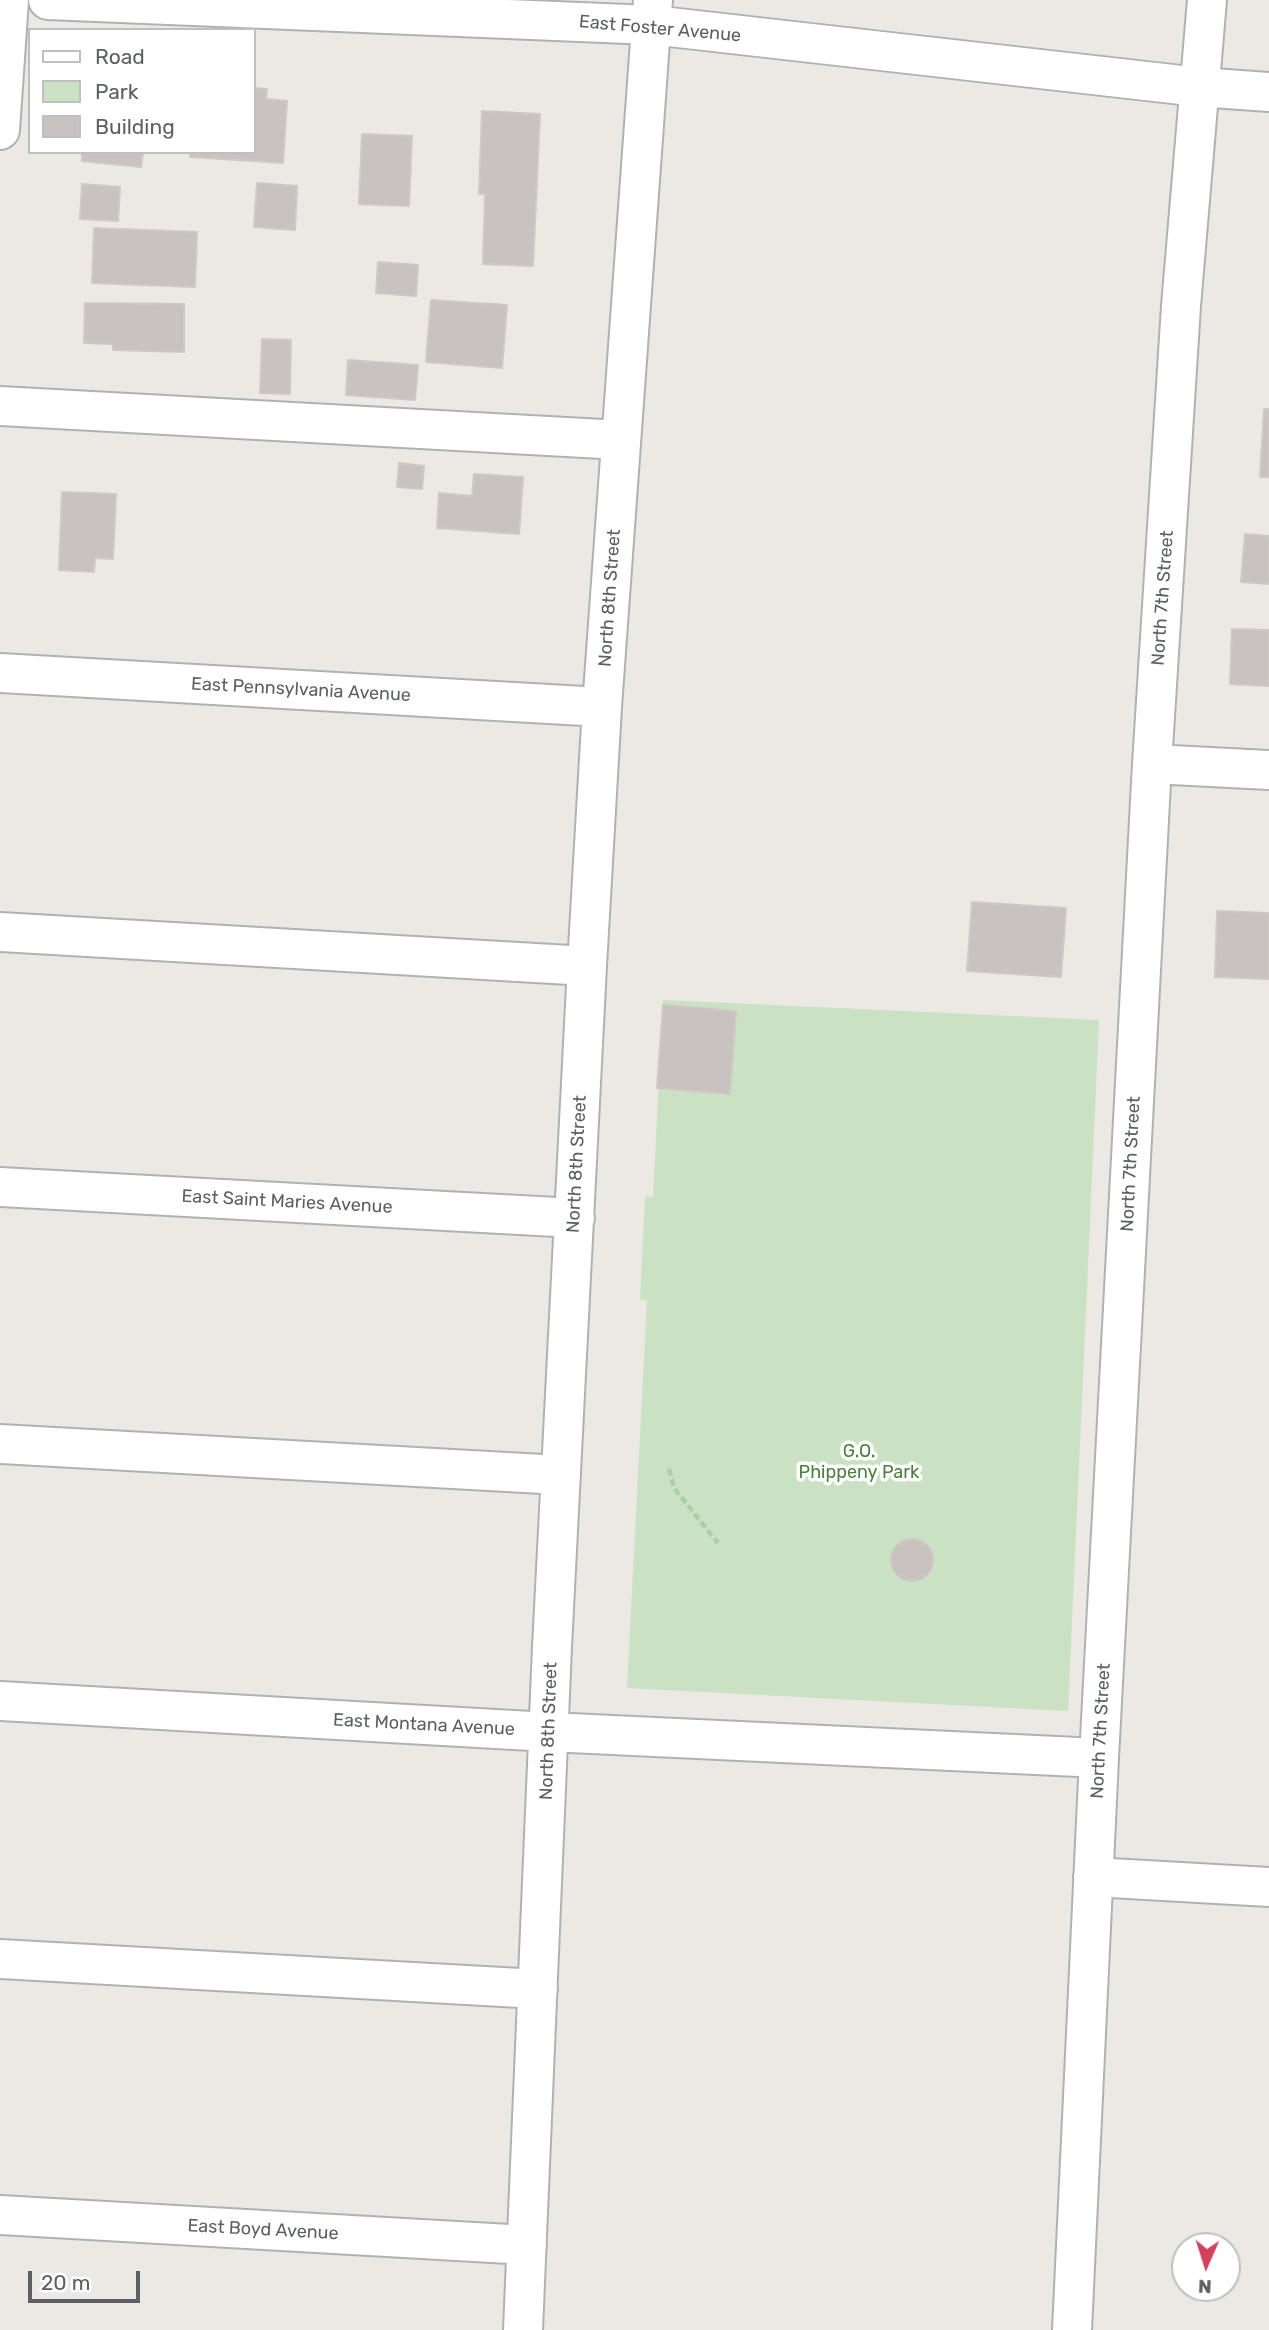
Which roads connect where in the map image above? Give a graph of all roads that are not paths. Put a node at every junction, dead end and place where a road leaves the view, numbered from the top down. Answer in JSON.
{"nodes":[{"id":1,"x":9,"y":0,"type":"edge"},
{"id":2,"x":48,"y":0,"type":"edge"},
{"id":3,"x":1207,"y":0,"type":"edge"},
{"id":4,"x":653,"y":13,"type":"edge"},
{"id":5,"x":1199,"y":87,"type":"junction"},
{"id":6,"x":1269,"y":92,"type":"edge"},
{"id":7,"x":0,"y":130,"type":"edge"},
{"id":8,"x":0,"y":406,"type":"edge"},
{"id":9,"x":621,"y":440,"type":"junction"},
{"id":10,"x":0,"y":673,"type":"edge"},
{"id":11,"x":602,"y":707,"type":"junction"},
{"id":12,"x":1152,"y":764,"type":"junction"},
{"id":13,"x":1269,"y":770,"type":"edge"},
{"id":14,"x":0,"y":932,"type":"edge"},
{"id":15,"x":587,"y":966,"type":"junction"},
{"id":16,"x":0,"y":1187,"type":"edge"},
{"id":17,"x":575,"y":1218,"type":"junction"},
{"id":18,"x":0,"y":1444,"type":"edge"},
{"id":19,"x":561,"y":1475,"type":"junction"},
{"id":20,"x":0,"y":1701,"type":"edge"},
{"id":21,"x":549,"y":1732,"type":"junction"},
{"id":22,"x":1099,"y":1758,"type":"junction"},
{"id":23,"x":1093,"y":1877,"type":"junction"},
{"id":24,"x":1269,"y":1887,"type":"edge"},
{"id":25,"x":0,"y":1959,"type":"edge"},
{"id":26,"x":538,"y":1989,"type":"junction"},
{"id":27,"x":0,"y":2215,"type":"edge"},
{"id":28,"x":527,"y":2245,"type":"junction"},
{"id":29,"x":523,"y":2330,"type":"edge"},
{"id":30,"x":1072,"y":2330,"type":"edge"}],
"edges":[{"from":1,"to":7,"type":"street"},
{"from":2,"to":4,"type":"street","name":"East Foster Avenue"},
{"from":3,"to":5,"type":"street","name":"North 7th Street"},
{"from":4,"to":5,"type":"street","name":"East Foster Avenue"},
{"from":4,"to":9,"type":"street","name":"North 8th Street"},
{"from":5,"to":6,"type":"street","name":"East Foster Avenue"},
{"from":5,"to":12,"type":"street","name":"North 7th Street"},
{"from":8,"to":9,"type":"street"},
{"from":9,"to":11,"type":"street","name":"North 8th Street"},
{"from":10,"to":11,"type":"street","name":"East Pennsylvania Avenue"},
{"from":11,"to":15,"type":"street","name":"North 8th Street"},
{"from":12,"to":13,"type":"street"},
{"from":12,"to":22,"type":"street","name":"North 7th Street"},
{"from":14,"to":15,"type":"street"},
{"from":15,"to":17,"type":"street","name":"North 8th Street"},
{"from":16,"to":17,"type":"street","name":"East Saint Maries Avenue"},
{"from":17,"to":19,"type":"street","name":"North 8th Street"},
{"from":18,"to":19,"type":"street"},
{"from":19,"to":21,"type":"street","name":"North 8th Street"},
{"from":20,"to":21,"type":"street","name":"East Montana Avenue"},
{"from":21,"to":22,"type":"street","name":"East Montana Avenue"},
{"from":21,"to":26,"type":"street","name":"North 8th Street"},
{"from":22,"to":23,"type":"street","name":"North 7th Street"},
{"from":23,"to":24,"type":"street"},
{"from":23,"to":30,"type":"street","name":"North 7th Street"},
{"from":25,"to":26,"type":"street"},
{"from":26,"to":28,"type":"street","name":"North 8th Street"},
{"from":27,"to":28,"type":"street","name":"East Boyd Avenue"},
{"from":28,"to":29,"type":"street","name":"North 8th Street"}]}
